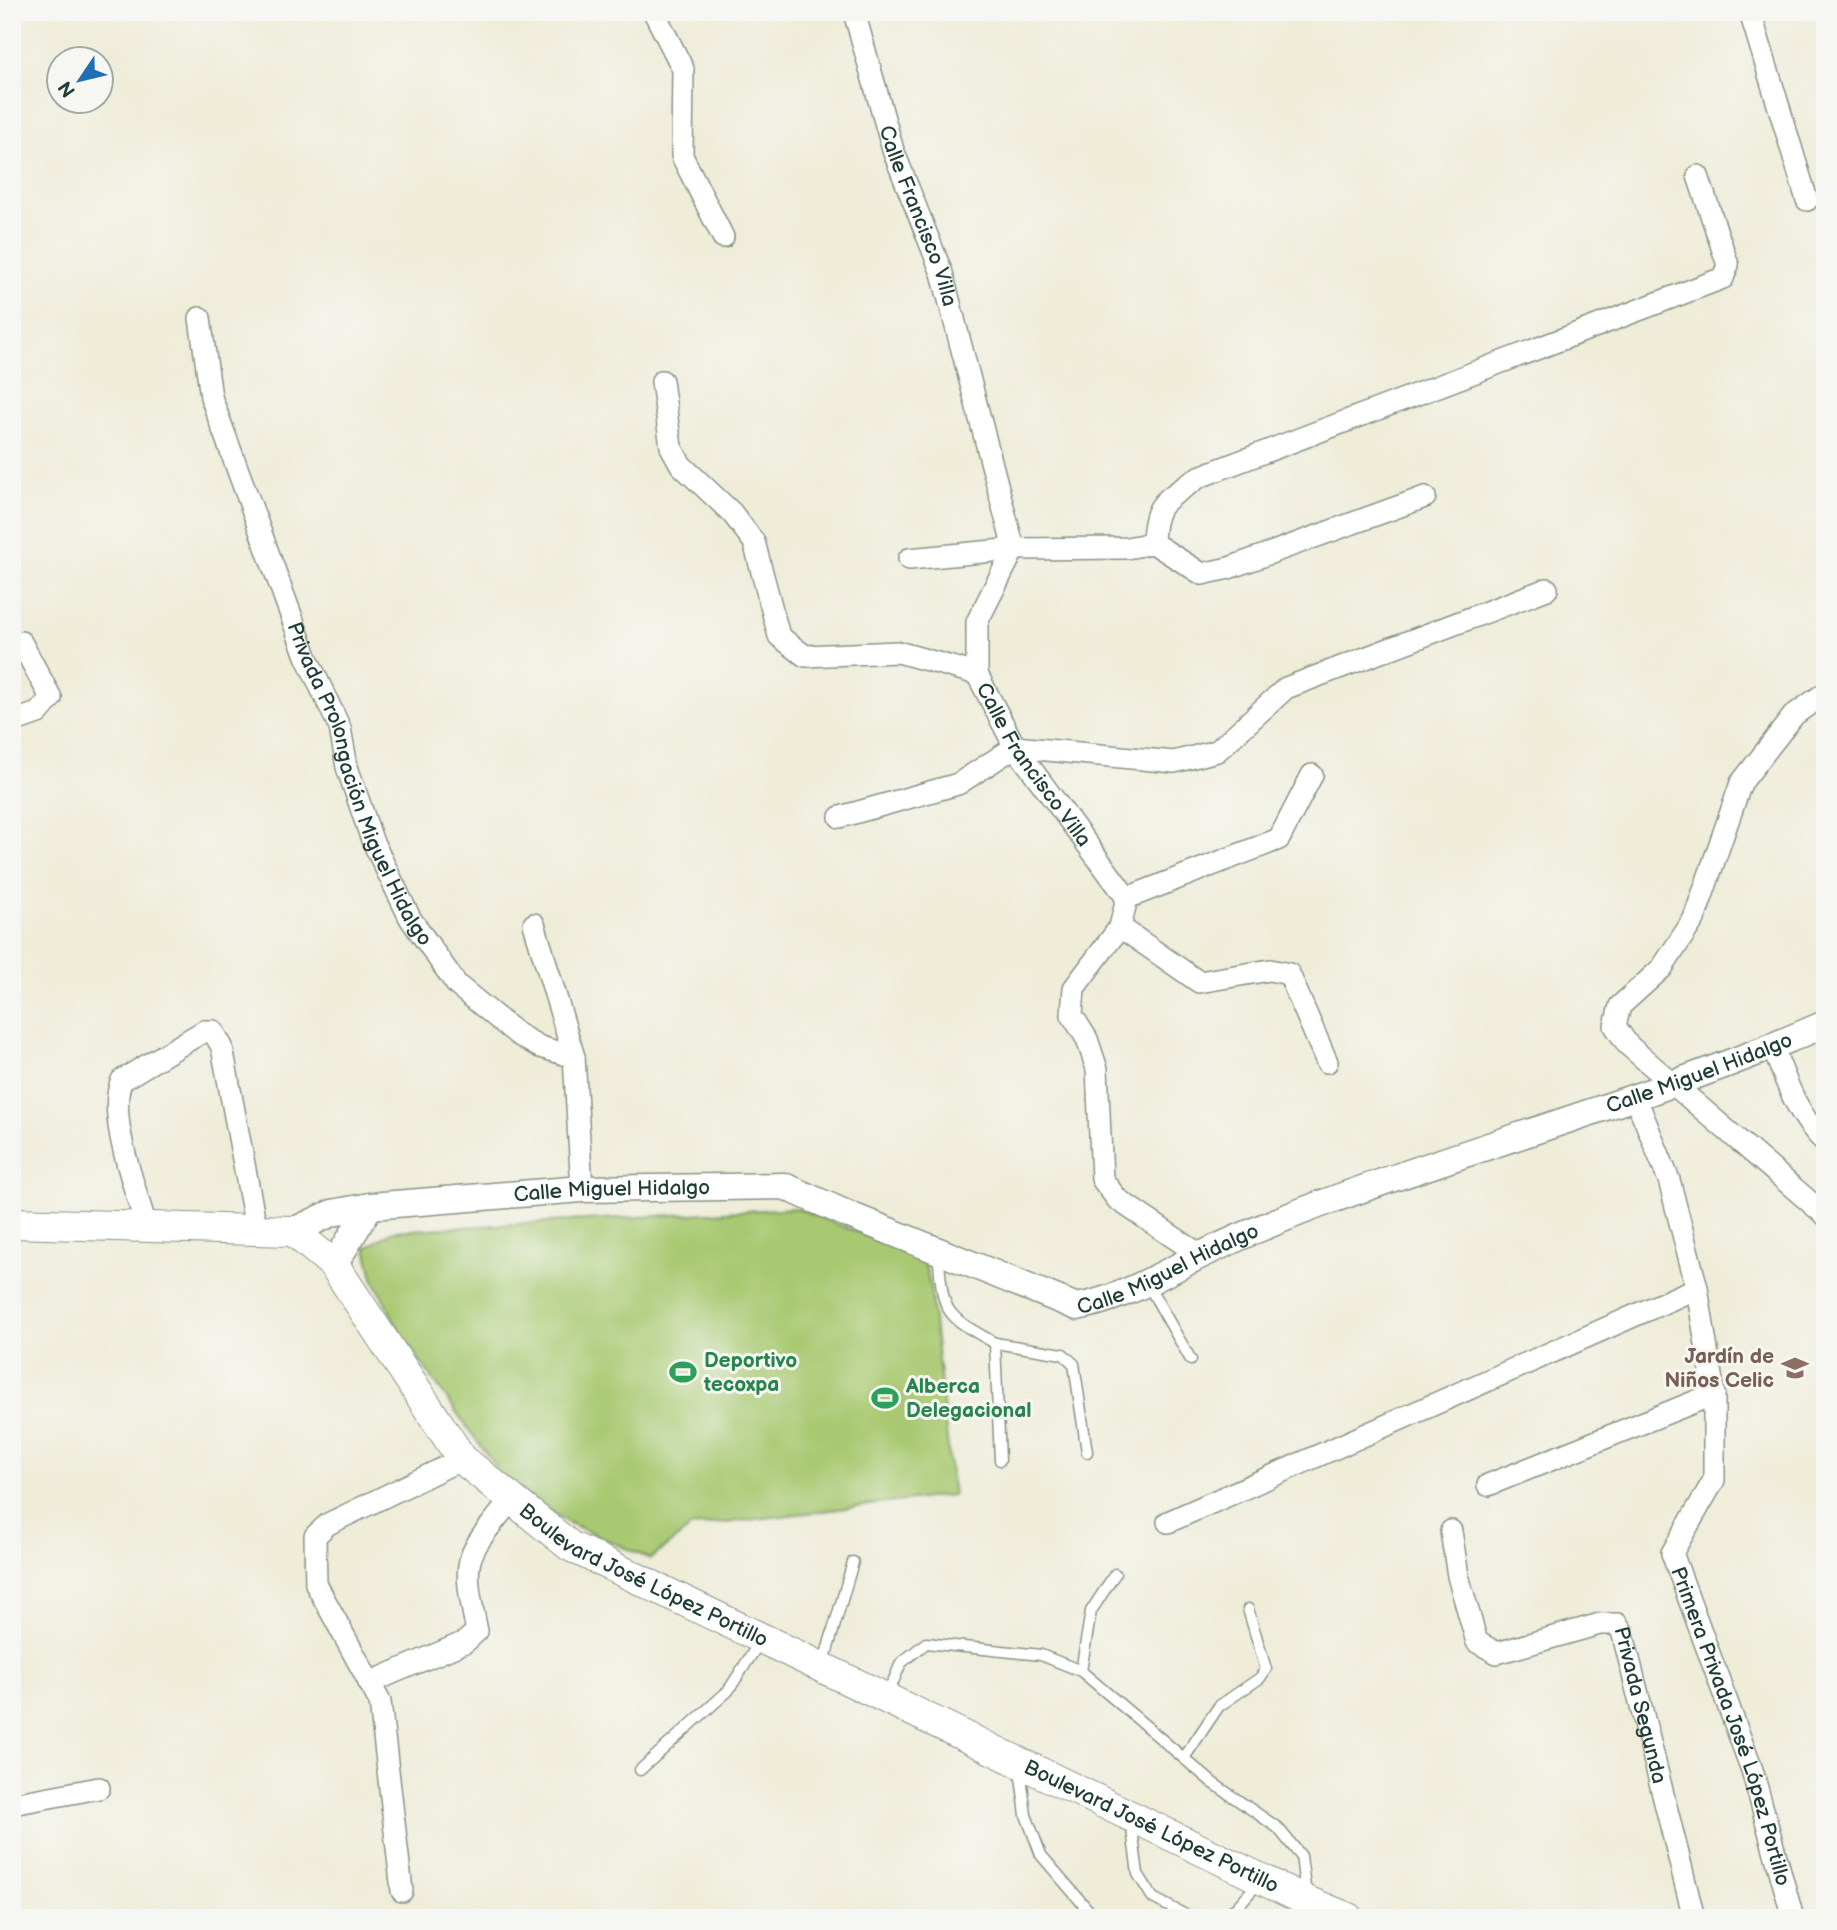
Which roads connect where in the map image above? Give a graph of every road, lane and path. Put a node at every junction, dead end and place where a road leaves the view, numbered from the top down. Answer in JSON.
{"nodes":[{"id":1,"x":654,"y":12,"type":"edge"},
{"id":2,"x":854,"y":12,"type":"edge"},
{"id":3,"x":1750,"y":12,"type":"edge"},
{"id":4,"x":1698,"y":176,"type":"dead end"},
{"id":5,"x":1807,"y":200,"type":"dead end"},
{"id":6,"x":723,"y":237,"type":"dead end"},
{"id":7,"x":200,"y":318,"type":"dead end"},
{"id":8,"x":662,"y":382,"type":"dead end"},
{"id":9,"x":1426,"y":497,"type":"dead end"},
{"id":10,"x":1153,"y":543,"type":"junction"},
{"id":11,"x":1014,"y":549,"type":"junction"},
{"id":12,"x":909,"y":559,"type":"dead end"},
{"id":13,"x":1546,"y":589,"type":"dead end"},
{"id":14,"x":21,"y":642,"type":"dead end"},
{"id":15,"x":976,"y":674,"type":"junction"},
{"id":16,"x":1825,"y":693,"type":"edge"},
{"id":17,"x":12,"y":722,"type":"edge"},
{"id":18,"x":1015,"y":747,"type":"junction"},
{"id":19,"x":1312,"y":775,"type":"dead end"},
{"id":20,"x":840,"y":817,"type":"dead end"},
{"id":21,"x":1127,"y":898,"type":"junction"},
{"id":22,"x":534,"y":924,"type":"dead end"},
{"id":23,"x":1120,"y":927,"type":"junction"},
{"id":24,"x":1825,"y":1024,"type":"edge"},
{"id":25,"x":1772,"y":1045,"type":"junction"},
{"id":26,"x":574,"y":1057,"type":"junction"},
{"id":27,"x":1326,"y":1062,"type":"dead end"},
{"id":28,"x":1675,"y":1085,"type":"junction"},
{"id":29,"x":1636,"y":1096,"type":"junction"},
{"id":30,"x":1825,"y":1142,"type":"edge"},
{"id":31,"x":582,"y":1189,"type":"junction"},
{"id":32,"x":370,"y":1206,"type":"junction"},
{"id":33,"x":1825,"y":1215,"type":"edge"},
{"id":34,"x":12,"y":1223,"type":"edge"},
{"id":35,"x":146,"y":1226,"type":"junction"},
{"id":36,"x":256,"y":1228,"type":"junction"},
{"id":37,"x":293,"y":1231,"type":"junction"},
{"id":38,"x":938,"y":1251,"type":"junction"},
{"id":39,"x":1200,"y":1255,"type":"junction"},
{"id":40,"x":334,"y":1265,"type":"junction"},
{"id":41,"x":1147,"y":1283,"type":"junction"},
{"id":42,"x":1697,"y":1288,"type":"junction"},
{"id":43,"x":995,"y":1343,"type":"junction"},
{"id":44,"x":1191,"y":1360,"type":"dead end"},
{"id":45,"x":1714,"y":1394,"type":"junction"},
{"id":46,"x":1087,"y":1452,"type":"dead end"},
{"id":47,"x":463,"y":1459,"type":"junction"},
{"id":48,"x":1000,"y":1460,"type":"dead end"},
{"id":49,"x":1488,"y":1485,"type":"dead end"},
{"id":50,"x":512,"y":1499,"type":"junction"},
{"id":51,"x":1167,"y":1522,"type":"dead end"},
{"id":52,"x":1451,"y":1531,"type":"dead end"},
{"id":53,"x":853,"y":1562,"type":"dead end"},
{"id":54,"x":1115,"y":1574,"type":"dead end"},
{"id":55,"x":1248,"y":1609,"type":"dead end"},
{"id":56,"x":762,"y":1639,"type":"junction"},
{"id":57,"x":822,"y":1668,"type":"junction"},
{"id":58,"x":1082,"y":1671,"type":"junction"},
{"id":59,"x":369,"y":1683,"type":"junction"},
{"id":60,"x":886,"y":1699,"type":"junction"},
{"id":61,"x":1184,"y":1758,"type":"junction"},
{"id":62,"x":1019,"y":1762,"type":"junction"},
{"id":63,"x":640,"y":1770,"type":"dead end"},
{"id":64,"x":99,"y":1788,"type":"dead end"},
{"id":65,"x":12,"y":1804,"type":"edge"},
{"id":66,"x":1130,"y":1816,"type":"junction"},
{"id":67,"x":1261,"y":1879,"type":"junction"},
{"id":68,"x":402,"y":1891,"type":"dead end"},
{"id":69,"x":1307,"y":1901,"type":"junction"},
{"id":70,"x":1095,"y":1918,"type":"edge"},
{"id":71,"x":1191,"y":1918,"type":"edge"},
{"id":72,"x":1221,"y":1918,"type":"edge"},
{"id":73,"x":1348,"y":1918,"type":"edge"},
{"id":74,"x":1694,"y":1918,"type":"edge"},
{"id":75,"x":1793,"y":1918,"type":"edge"}],
"edges":[{"from":1,"to":6,"type":"street"},
{"from":2,"to":11,"type":"street","name":"Calle Francisco Villa"},
{"from":3,"to":5,"type":"street"},
{"from":4,"to":10,"type":"street"},
{"from":7,"to":26,"type":"street","name":"Privada Prolongación Miguel Hidalgo"},
{"from":8,"to":15,"type":"street"},
{"from":9,"to":10,"type":"street"},
{"from":10,"to":11,"type":"street"},
{"from":11,"to":12,"type":"street"},
{"from":11,"to":15,"type":"street","name":"Calle Francisco Villa"},
{"from":13,"to":18,"type":"street"},
{"from":14,"to":17,"type":"street"},
{"from":15,"to":18,"type":"street","name":"Calle Francisco Villa"},
{"from":16,"to":28,"type":"street"},
{"from":18,"to":20,"type":"street"},
{"from":18,"to":21,"type":"street","name":"Calle Francisco Villa"},
{"from":19,"to":21,"type":"street"},
{"from":21,"to":23,"type":"street"},
{"from":22,"to":26,"type":"street"},
{"from":23,"to":27,"type":"street"},
{"from":23,"to":39,"type":"street"},
{"from":24,"to":25,"type":"street","name":"Calle Miguel Hidalgo"},
{"from":25,"to":28,"type":"street","name":"Calle Miguel Hidalgo"},
{"from":25,"to":30,"type":"street"},
{"from":26,"to":31,"type":"street"},
{"from":28,"to":29,"type":"street","name":"Calle Miguel Hidalgo"},
{"from":28,"to":33,"type":"street"},
{"from":29,"to":39,"type":"street","name":"Calle Miguel Hidalgo"},
{"from":29,"to":42,"type":"street","name":"Primera Privada José López Portillo"},
{"from":31,"to":32,"type":"street","name":"Calle Miguel Hidalgo"},
{"from":31,"to":38,"type":"street","name":"Calle Miguel Hidalgo"},
{"from":32,"to":37,"type":"street","name":"Calle Miguel Hidalgo"},
{"from":32,"to":40,"type":"street"},
{"from":34,"to":35,"type":"main road"},
{"from":35,"to":36,"type":"main road"},
{"from":35,"to":36,"type":"street"},
{"from":36,"to":37,"type":"main road"},
{"from":37,"to":40,"type":"main road","name":"Boulevard José López Portillo"},
{"from":38,"to":41,"type":"street","name":"Calle Miguel Hidalgo"},
{"from":38,"to":43,"type":"lane"},
{"from":39,"to":41,"type":"street","name":"Calle Miguel Hidalgo"},
{"from":40,"to":47,"type":"main road","name":"Boulevard José López Portillo"},
{"from":41,"to":44,"type":"lane"},
{"from":42,"to":45,"type":"street","name":"Primera Privada José López Portillo"},
{"from":42,"to":51,"type":"street"},
{"from":43,"to":46,"type":"lane"},
{"from":43,"to":48,"type":"lane"},
{"from":45,"to":49,"type":"street"},
{"from":45,"to":75,"type":"street","name":"Primera Privada José López Portillo"},
{"from":47,"to":50,"type":"main road","name":"Boulevard José López Portillo"},
{"from":47,"to":59,"type":"street"},
{"from":50,"to":56,"type":"main road","name":"Boulevard José López Portillo"},
{"from":50,"to":59,"type":"street"},
{"from":52,"to":74,"type":"street","name":"Privada Segunda"},
{"from":53,"to":57,"type":"lane"},
{"from":54,"to":58,"type":"lane"},
{"from":55,"to":61,"type":"lane"},
{"from":56,"to":57,"type":"main road","name":"Boulevard José López Portillo"},
{"from":56,"to":63,"type":"lane"},
{"from":57,"to":60,"type":"main road","name":"Boulevard José López Portillo"},
{"from":58,"to":60,"type":"lane"},
{"from":58,"to":61,"type":"lane"},
{"from":59,"to":68,"type":"street"},
{"from":60,"to":62,"type":"main road","name":"Boulevard José López Portillo"},
{"from":61,"to":69,"type":"lane"},
{"from":62,"to":66,"type":"main road","name":"Boulevard José López Portillo"},
{"from":62,"to":70,"type":"lane"},
{"from":64,"to":65,"type":"street"},
{"from":66,"to":67,"type":"main road","name":"Boulevard José López Portillo"},
{"from":66,"to":71,"type":"lane"},
{"from":67,"to":69,"type":"main road","name":"Boulevard José López Portillo"},
{"from":67,"to":72,"type":"lane"},
{"from":69,"to":73,"type":"main road","name":"Boulevard José López Portillo"}]}
